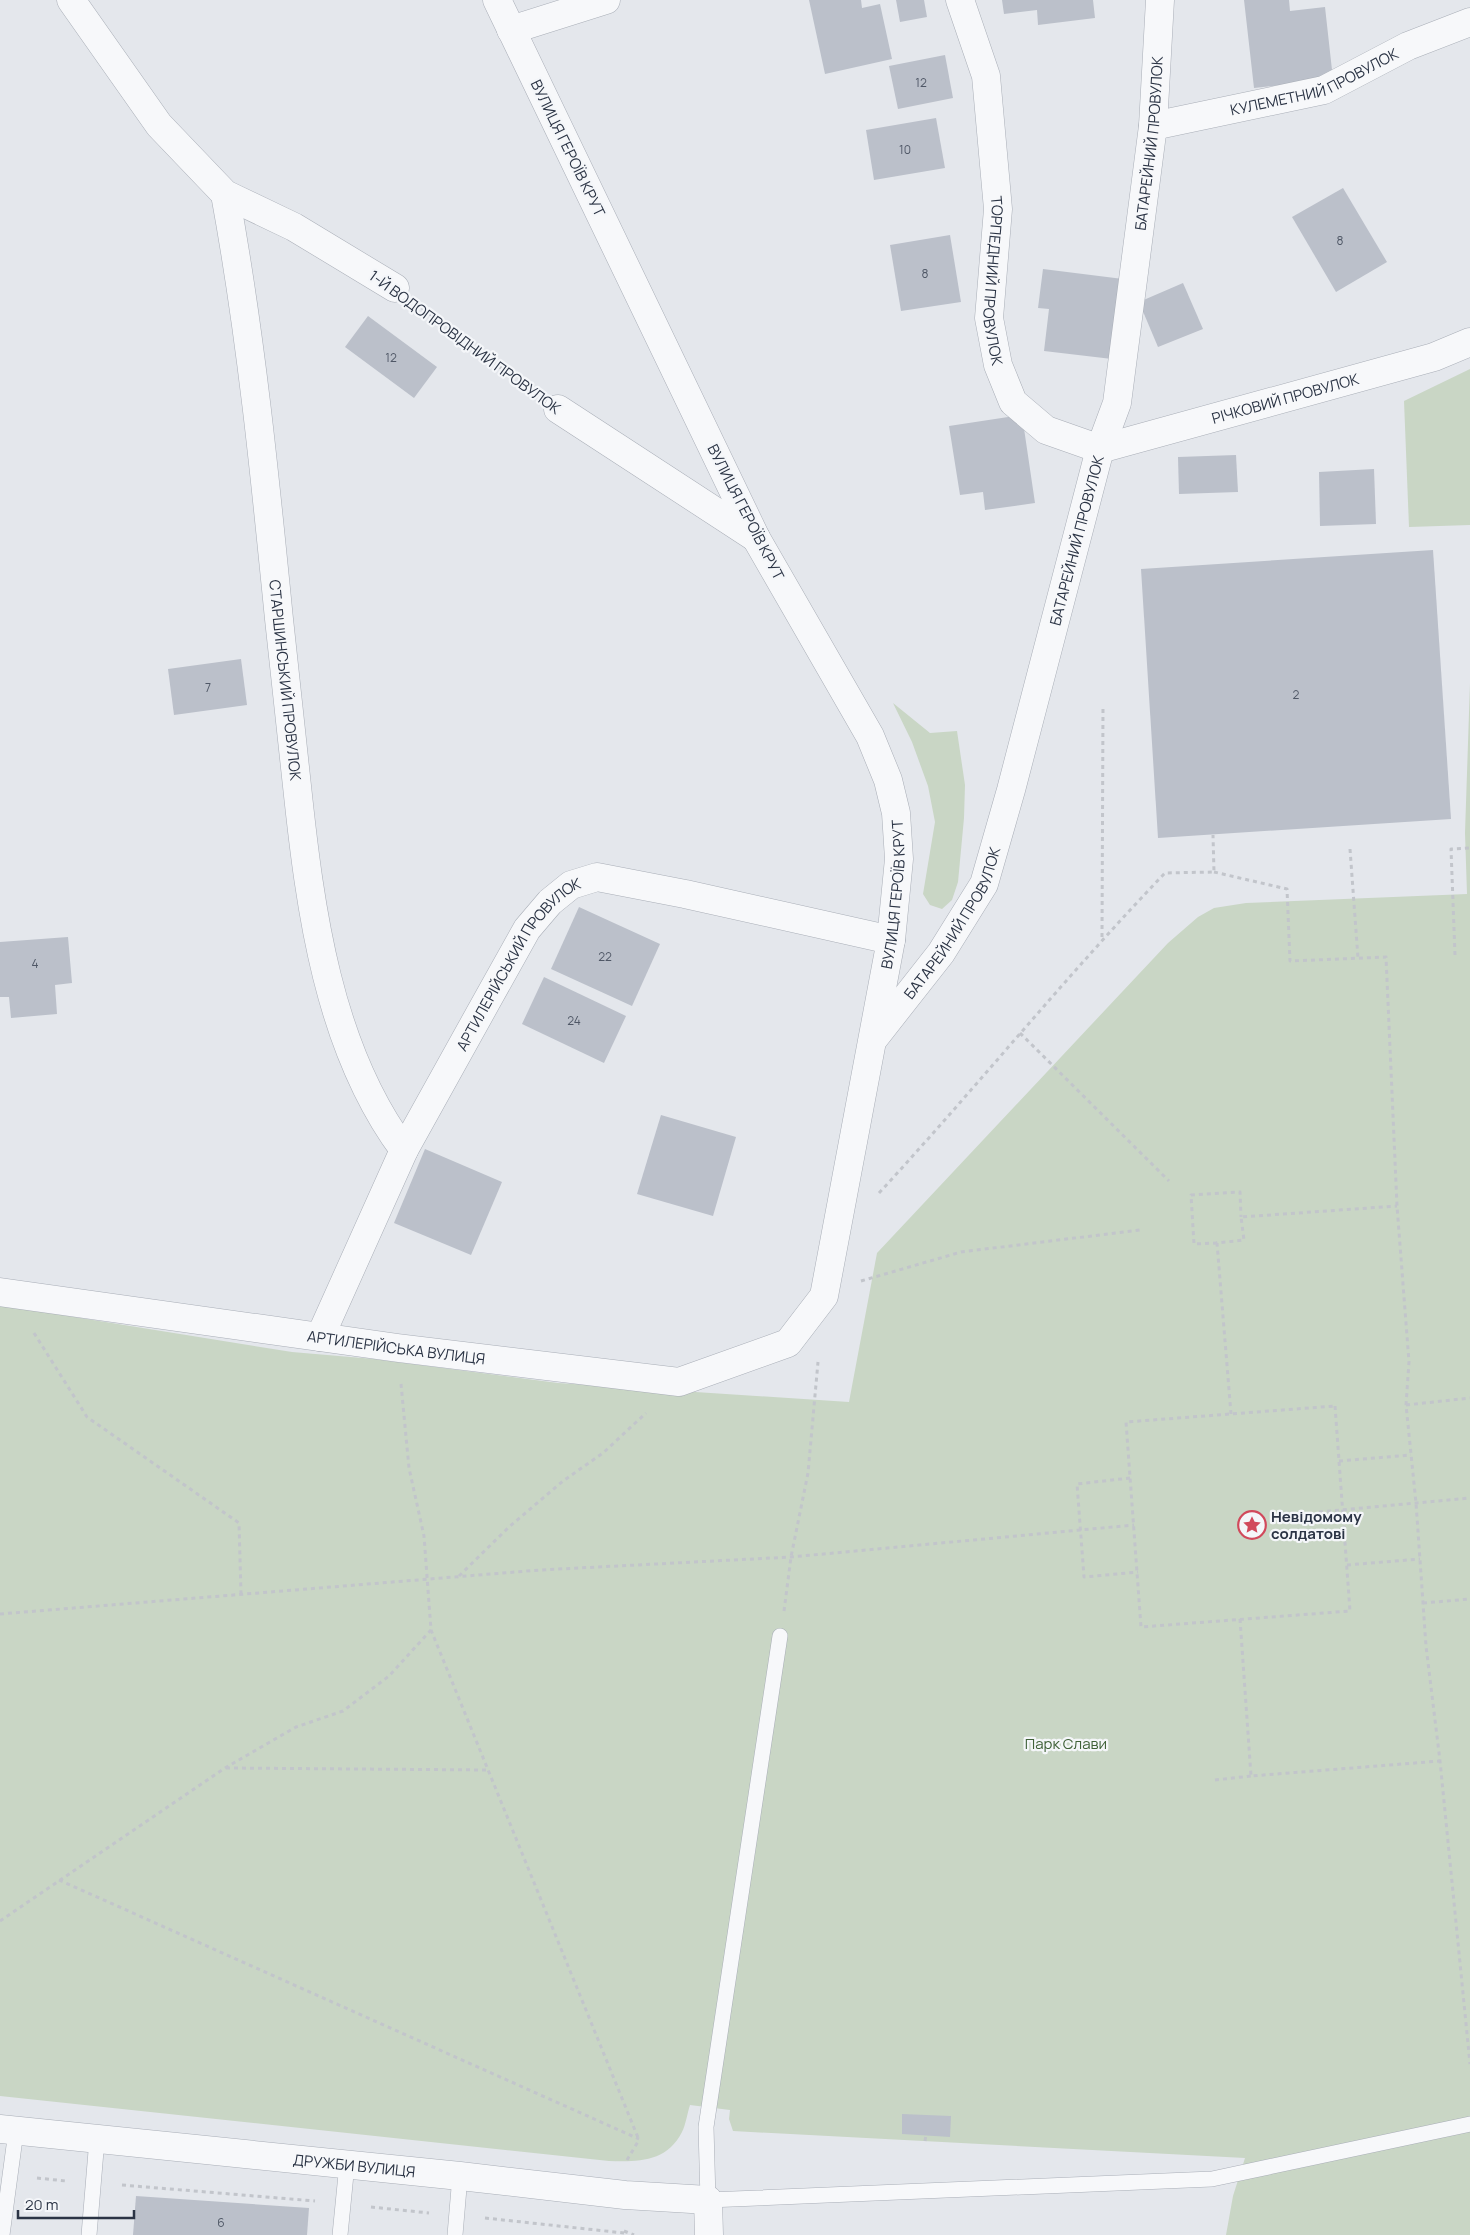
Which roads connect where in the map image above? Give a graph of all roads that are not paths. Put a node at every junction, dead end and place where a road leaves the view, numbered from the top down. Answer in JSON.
{"nodes":[{"id":1,"x":71,"y":0,"type":"edge"},
{"id":2,"x":497,"y":0,"type":"edge"},
{"id":3,"x":606,"y":0,"type":"edge"},
{"id":4,"x":960,"y":0,"type":"edge"},
{"id":5,"x":1160,"y":0,"type":"edge"},
{"id":6,"x":1470,"y":22,"type":"edge"},
{"id":7,"x":511,"y":30,"type":"junction"},
{"id":8,"x":1152,"y":126,"type":"junction"},
{"id":9,"x":225,"y":194,"type":"junction"},
{"id":10,"x":395,"y":288,"type":"road end"},
{"id":11,"x":1470,"y":342,"type":"edge"},
{"id":12,"x":558,"y":409,"type":"road end"},
{"id":13,"x":1100,"y":449,"type":"junction"},
{"id":14,"x":756,"y":538,"type":"junction"},
{"id":15,"x":891,"y":940,"type":"junction"},
{"id":16,"x":871,"y":1042,"type":"junction"},
{"id":17,"x":404,"y":1150,"type":"junction"},
{"id":18,"x":5,"y":1293,"type":"edge"},
{"id":19,"x":320,"y":1337,"type":"junction"},
{"id":20,"x":788,"y":1343,"type":"joint"},
{"id":21,"x":780,"y":1636,"type":"road end"},
{"id":22,"x":1470,"y":2124,"type":"edge"},
{"id":23,"x":8,"y":2130,"type":"edge"},
{"id":24,"x":97,"y":2139,"type":"junction"},
{"id":25,"x":347,"y":2164,"type":"junction"},
{"id":26,"x":460,"y":2176,"type":"junction"},
{"id":27,"x":708,"y":2200,"type":"junction"},
{"id":28,"x":2,"y":2235,"type":"edge"},
{"id":29,"x":89,"y":2235,"type":"edge"},
{"id":30,"x":340,"y":2235,"type":"edge"},
{"id":31,"x":455,"y":2235,"type":"edge"},
{"id":32,"x":709,"y":2235,"type":"edge"}],
"edges":[{"from":1,"to":9,"type":"street","name":"1-Й ВОДОПРОВІДНИЙ ПРОВУЛОК"},
{"from":2,"to":7,"type":"street","name":"ВУЛИЦЯ ГЕРОЇВ КРУТ"},
{"from":3,"to":7,"type":"street"},
{"from":4,"to":13,"type":"street","name":"ТОРПЕДНИЙ ПРОВУЛОК"},
{"from":5,"to":8,"type":"street","name":"БАТАРЕЙНИЙ ПРОВУЛОК"},
{"from":6,"to":8,"type":"street","name":"КУЛЕМЕТНИЙ ПРОВУЛОК"},
{"from":7,"to":14,"type":"street","name":"ВУЛИЦЯ ГЕРОЇВ КРУТ"},
{"from":8,"to":13,"type":"street","name":"БАТАРЕЙНИЙ ПРОВУЛОК"},
{"from":9,"to":10,"type":"street","name":"1-Й ВОДОПРОВІДНИЙ ПРОВУЛОК"},
{"from":9,"to":17,"type":"street","name":"СТАРШИНСЬКИЙ ПРОВУЛОК"},
{"from":11,"to":13,"type":"street","name":"РІЧКОВИЙ ПРОВУЛОК"},
{"from":12,"to":14,"type":"street","name":"1-Й ВОДОПРОВІДНИЙ ПРОВУЛОК"},
{"from":13,"to":16,"type":"street","name":"БАТАРЕЙНИЙ ПРОВУЛОК"},
{"from":14,"to":15,"type":"street","name":"ВУЛИЦЯ ГЕРОЇВ КРУТ"},
{"from":15,"to":16,"type":"street","name":"ВУЛИЦЯ ГЕРОЇВ КРУТ"},
{"from":15,"to":17,"type":"street","name":"АРТИЛЕРІЙСЬКИЙ ПРОВУЛОК"},
{"from":16,"to":20,"type":"street","name":"ВУЛИЦЯ ГЕРОЇВ КРУТ"},
{"from":17,"to":19,"type":"street","name":"АРТИЛЕРІЙСЬКИЙ ПРОВУЛОК"},
{"from":18,"to":19,"type":"street","name":"АРТИЛЕРІЙСЬКА ВУЛИЦЯ"},
{"from":19,"to":20,"type":"street","name":"АРТИЛЕРІЙСЬКА ВУЛИЦЯ"},
{"from":21,"to":27,"type":"lane"},
{"from":22,"to":27,"type":"lane"},
{"from":23,"to":24,"type":"street","name":"ДРУЖБИ ВУЛИЦЯ"},
{"from":23,"to":28,"type":"lane"},
{"from":24,"to":25,"type":"street","name":"ДРУЖБИ ВУЛИЦЯ"},
{"from":24,"to":29,"type":"lane"},
{"from":25,"to":26,"type":"street","name":"ДРУЖБИ ВУЛИЦЯ"},
{"from":25,"to":30,"type":"lane"},
{"from":26,"to":27,"type":"street","name":"ДРУЖБИ ВУЛИЦЯ"},
{"from":26,"to":31,"type":"lane"},
{"from":27,"to":32,"type":"street"}]}
